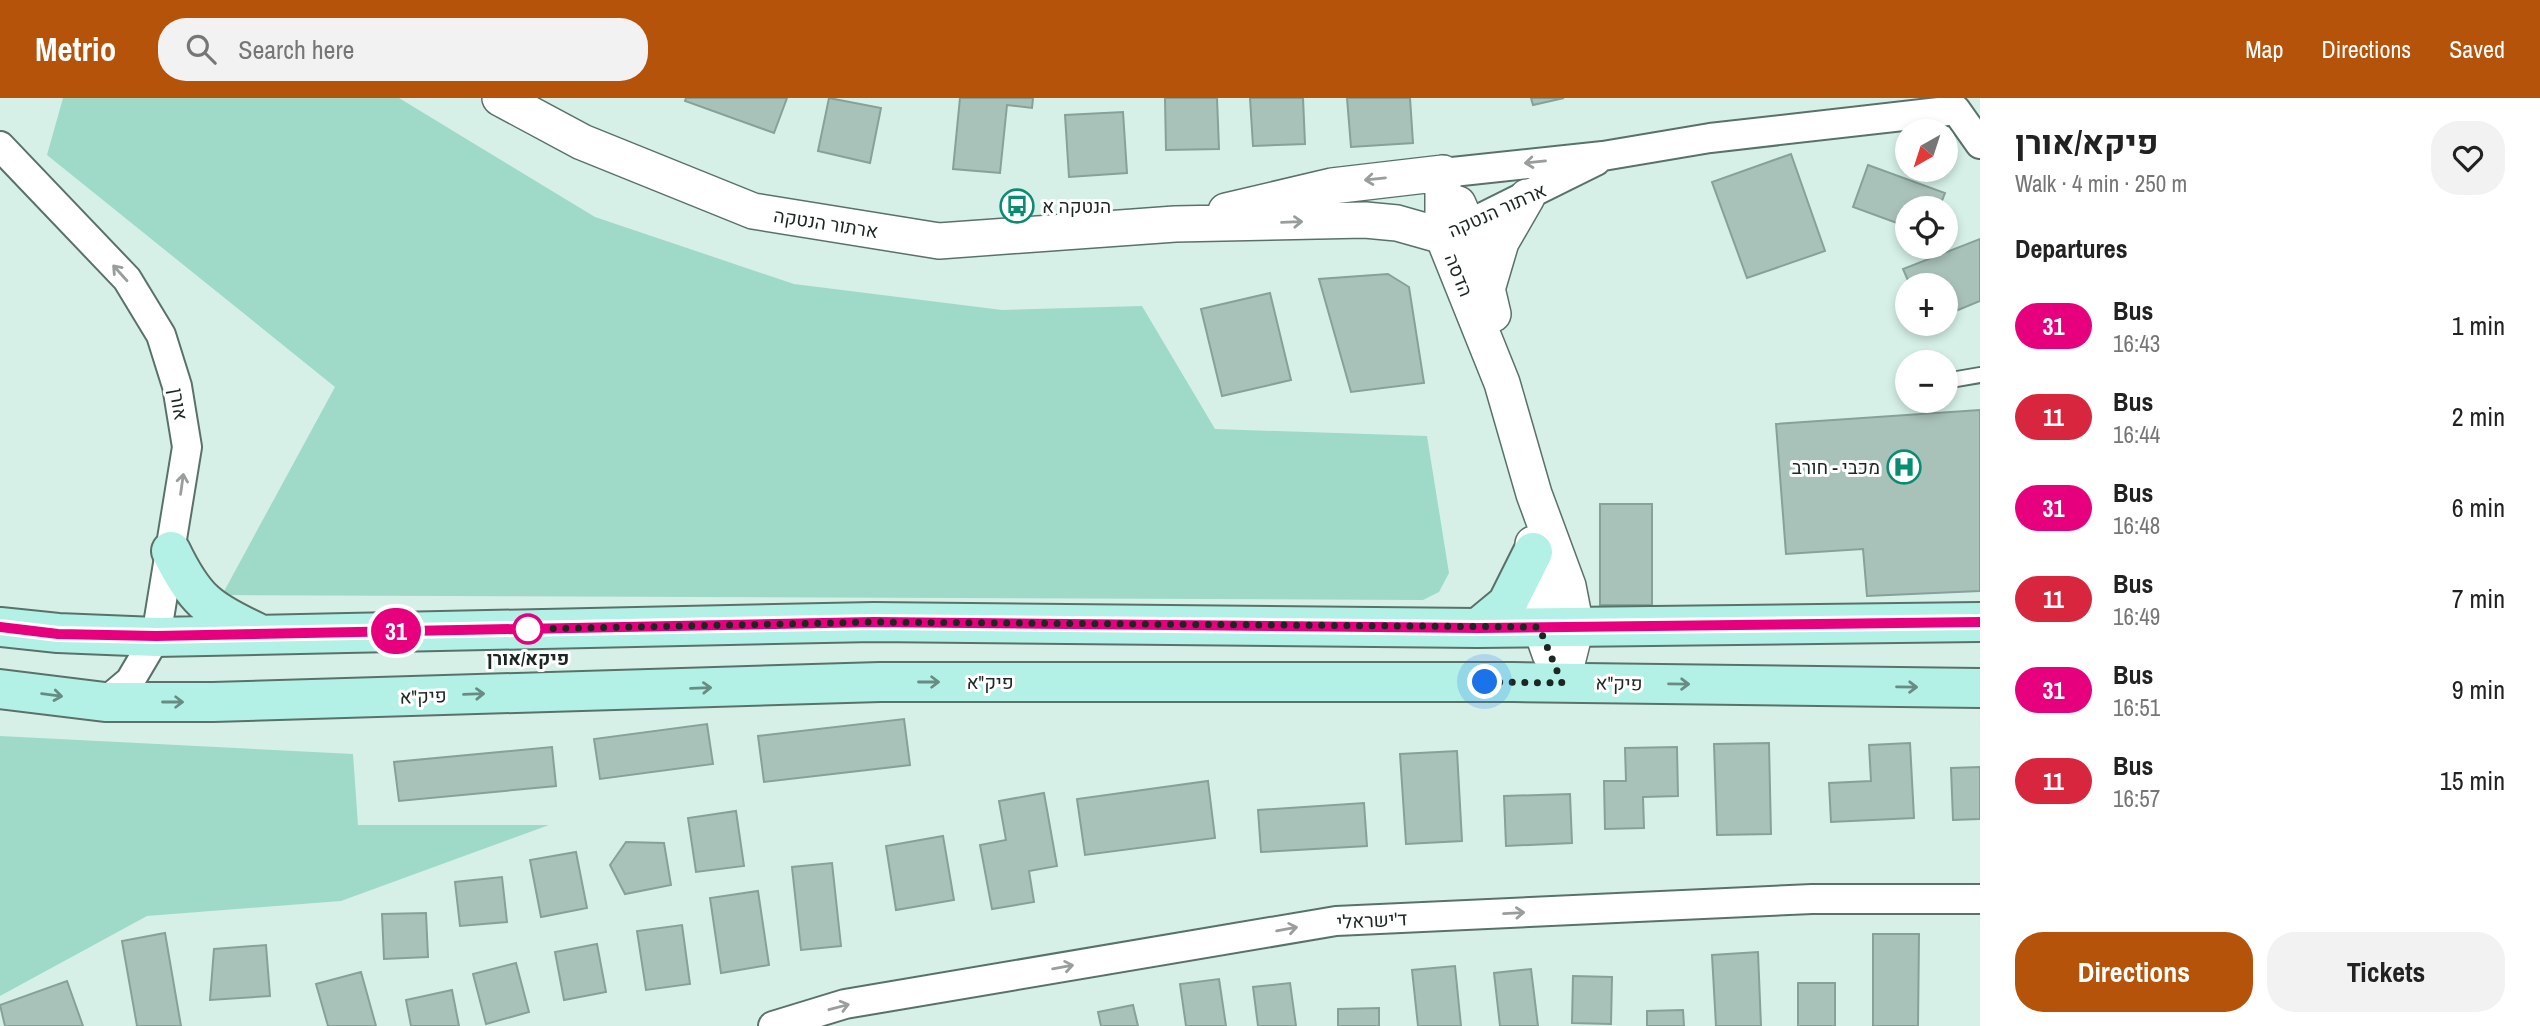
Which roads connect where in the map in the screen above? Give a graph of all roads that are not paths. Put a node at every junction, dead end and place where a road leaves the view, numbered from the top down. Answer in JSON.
{"nodes":[{"id":1,"x":500,"y":98,"type":"edge"},
{"id":2,"x":1980,"y":144,"type":"edge"},
{"id":3,"x":0,"y":146,"type":"edge"},
{"id":4,"x":1603,"y":156,"type":"junction"},
{"id":5,"x":1443,"y":173,"type":"junction"},
{"id":6,"x":1527,"y":197,"type":"junction"},
{"id":7,"x":1175,"y":224,"type":"junction"},
{"id":8,"x":1455,"y":231,"type":"junction"},
{"id":9,"x":1488,"y":286,"type":"junction"},
{"id":10,"x":1980,"y":375,"type":"edge"},
{"id":11,"x":1958,"y":379,"type":"edge"},
{"id":12,"x":1502,"y":383,"type":"junction"},
{"id":13,"x":1534,"y":494,"type":"junction"},
{"id":14,"x":171,"y":551,"type":"junction"},
{"id":15,"x":1533,"y":552,"type":"junction"},
{"id":16,"x":1980,"y":622,"type":"edge"},
{"id":17,"x":0,"y":627,"type":"edge"},
{"id":18,"x":1558,"y":627,"type":"junction"},
{"id":19,"x":1478,"y":628,"type":"junction"},
{"id":20,"x":261,"y":634,"type":"junction"},
{"id":21,"x":156,"y":636,"type":"junction"},
{"id":22,"x":1562,"y":683,"type":"junction"},
{"id":23,"x":1980,"y":688,"type":"edge"},
{"id":24,"x":0,"y":689,"type":"edge"},
{"id":25,"x":105,"y":702,"type":"junction"},
{"id":26,"x":1980,"y":899,"type":"edge"},
{"id":27,"x":774,"y":1026,"type":"edge"}],
"edges":[{"from":1,"to":7,"type":"street","name":"ארתור הנטקה"},
{"from":2,"to":4,"type":"street","name":"ארתור הנטקה"},
{"from":14,"to":3,"type":"street","name":"אורן","one_way":true},
{"from":4,"to":5,"type":"street","name":"ארתור הנטקה","one_way":true},
{"from":4,"to":6,"type":"street","name":"ארתור הנטקה"},
{"from":5,"to":7,"type":"street","name":"ארתור הנטקה","one_way":true},
{"from":5,"to":8,"type":"street","name":"הדסה"},
{"from":6,"to":8,"type":"street","name":"ארתור הנטקה"},
{"from":6,"to":9,"type":"street"},
{"from":7,"to":8,"type":"street","name":"ארתור הנטקה","one_way":true},
{"from":8,"to":9,"type":"street","name":"הדסה"},
{"from":8,"to":12,"type":"street","name":"הדסה"},
{"from":9,"to":12,"type":"street","name":"הדסה"},
{"from":10,"to":11,"type":"lane"},
{"from":12,"to":13,"type":"street","name":"הדסה"},
{"from":13,"to":15,"type":"street","name":"הדסה"},
{"from":13,"to":18,"type":"street","name":"הדסה"},
{"from":14,"to":20,"type":"main road"},
{"from":14,"to":21,"type":"street","name":"אורן"},
{"from":15,"to":18,"type":"street","name":"הדסה"},
{"from":15,"to":19,"type":"main road"},
{"from":16,"to":18,"type":"main road"},
{"from":17,"to":21,"type":"main road"},
{"from":18,"to":19,"type":"main road"},
{"from":18,"to":22,"type":"street","name":"הדסה"},
{"from":19,"to":20,"type":"main road"},
{"from":20,"to":21,"type":"main road"},
{"from":21,"to":25,"type":"street","name":"אורן"},
{"from":22,"to":23,"type":"main road","name":"פיק\"א","one_way":true},
{"from":25,"to":22,"type":"main road","name":"פיק\"א","one_way":true},
{"from":24,"to":25,"type":"main road","name":"פיק\"א","one_way":true},
{"from":27,"to":26,"type":"street","name":"ד'ישראלי","one_way":true}]}
